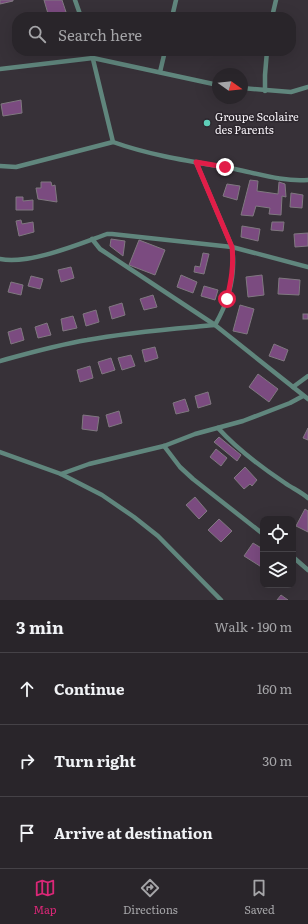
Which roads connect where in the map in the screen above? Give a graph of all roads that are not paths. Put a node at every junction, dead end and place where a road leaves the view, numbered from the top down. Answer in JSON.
{"nodes":[{"id":1,"x":75,"y":0,"type":"edge"},
{"id":2,"x":176,"y":0,"type":"edge"},
{"id":3,"x":276,"y":0,"type":"edge"},
{"id":4,"x":79,"y":12,"type":"edge"},
{"id":5,"x":174,"y":12,"type":"edge"},
{"id":6,"x":273,"y":12,"type":"edge"},
{"id":7,"x":164,"y":56,"type":"edge"},
{"id":8,"x":267,"y":56,"type":"edge"},
{"id":9,"x":93,"y":58,"type":"junction"},
{"id":10,"x":0,"y":69,"type":"edge"},
{"id":11,"x":160,"y":72,"type":"junction"},
{"id":12,"x":212,"y":84,"type":"edge"},
{"id":13,"x":308,"y":87,"type":"edge"},
{"id":14,"x":248,"y":89,"type":"edge"},
{"id":15,"x":265,"y":91,"type":"junction"},
{"id":16,"x":113,"y":142,"type":"junction"},
{"id":17,"x":196,"y":162,"type":"junction"},
{"id":18,"x":0,"y":166,"type":"edge"},
{"id":19,"x":308,"y":180,"type":"edge"},
{"id":20,"x":92,"y":239,"type":"junction"},
{"id":21,"x":232,"y":247,"type":"junction"},
{"id":22,"x":0,"y":260,"type":"edge"},
{"id":23,"x":308,"y":267,"type":"edge"},
{"id":24,"x":215,"y":326,"type":"junction"},
{"id":25,"x":0,"y":361,"type":"edge"},
{"id":26,"x":308,"y":376,"type":"edge"},
{"id":27,"x":293,"y":387,"type":"junction"},
{"id":28,"x":306,"y":398,"type":"edge"},
{"id":29,"x":218,"y":428,"type":"junction"},
{"id":30,"x":164,"y":446,"type":"junction"},
{"id":31,"x":0,"y":452,"type":"edge"},
{"id":32,"x":61,"y":474,"type":"junction"},
{"id":33,"x":308,"y":498,"type":"edge"},
{"id":34,"x":260,"y":532,"type":"edge"},
{"id":35,"x":296,"y":560,"type":"edge"},
{"id":36,"x":308,"y":570,"type":"edge"},
{"id":37,"x":221,"y":600,"type":"edge"}],
"edges":[{"from":1,"to":4,"type":"street"},
{"from":2,"to":5,"type":"street"},
{"from":3,"to":6,"type":"street"},
{"from":7,"to":11,"type":"street"},
{"from":8,"to":15,"type":"street"},
{"from":9,"to":10,"type":"street"},
{"from":9,"to":11,"type":"street"},
{"from":9,"to":16,"type":"street"},
{"from":11,"to":12,"type":"street"},
{"from":13,"to":15,"type":"street"},
{"from":14,"to":15,"type":"street"},
{"from":16,"to":17,"type":"street"},
{"from":16,"to":18,"type":"street"},
{"from":17,"to":19,"type":"street"},
{"from":17,"to":21,"type":"street"},
{"from":20,"to":21,"type":"street"},
{"from":20,"to":22,"type":"street"},
{"from":20,"to":24,"type":"street"},
{"from":21,"to":23,"type":"street"},
{"from":21,"to":24,"type":"street"},
{"from":24,"to":25,"type":"street"},
{"from":24,"to":27,"type":"street"},
{"from":26,"to":27,"type":"street"},
{"from":27,"to":28,"type":"street"},
{"from":28,"to":29,"type":"street"},
{"from":29,"to":30,"type":"street"},
{"from":29,"to":33,"type":"street"},
{"from":30,"to":32,"type":"street"},
{"from":30,"to":34,"type":"street"},
{"from":31,"to":32,"type":"street"},
{"from":32,"to":37,"type":"street"},
{"from":35,"to":36,"type":"street"}]}
